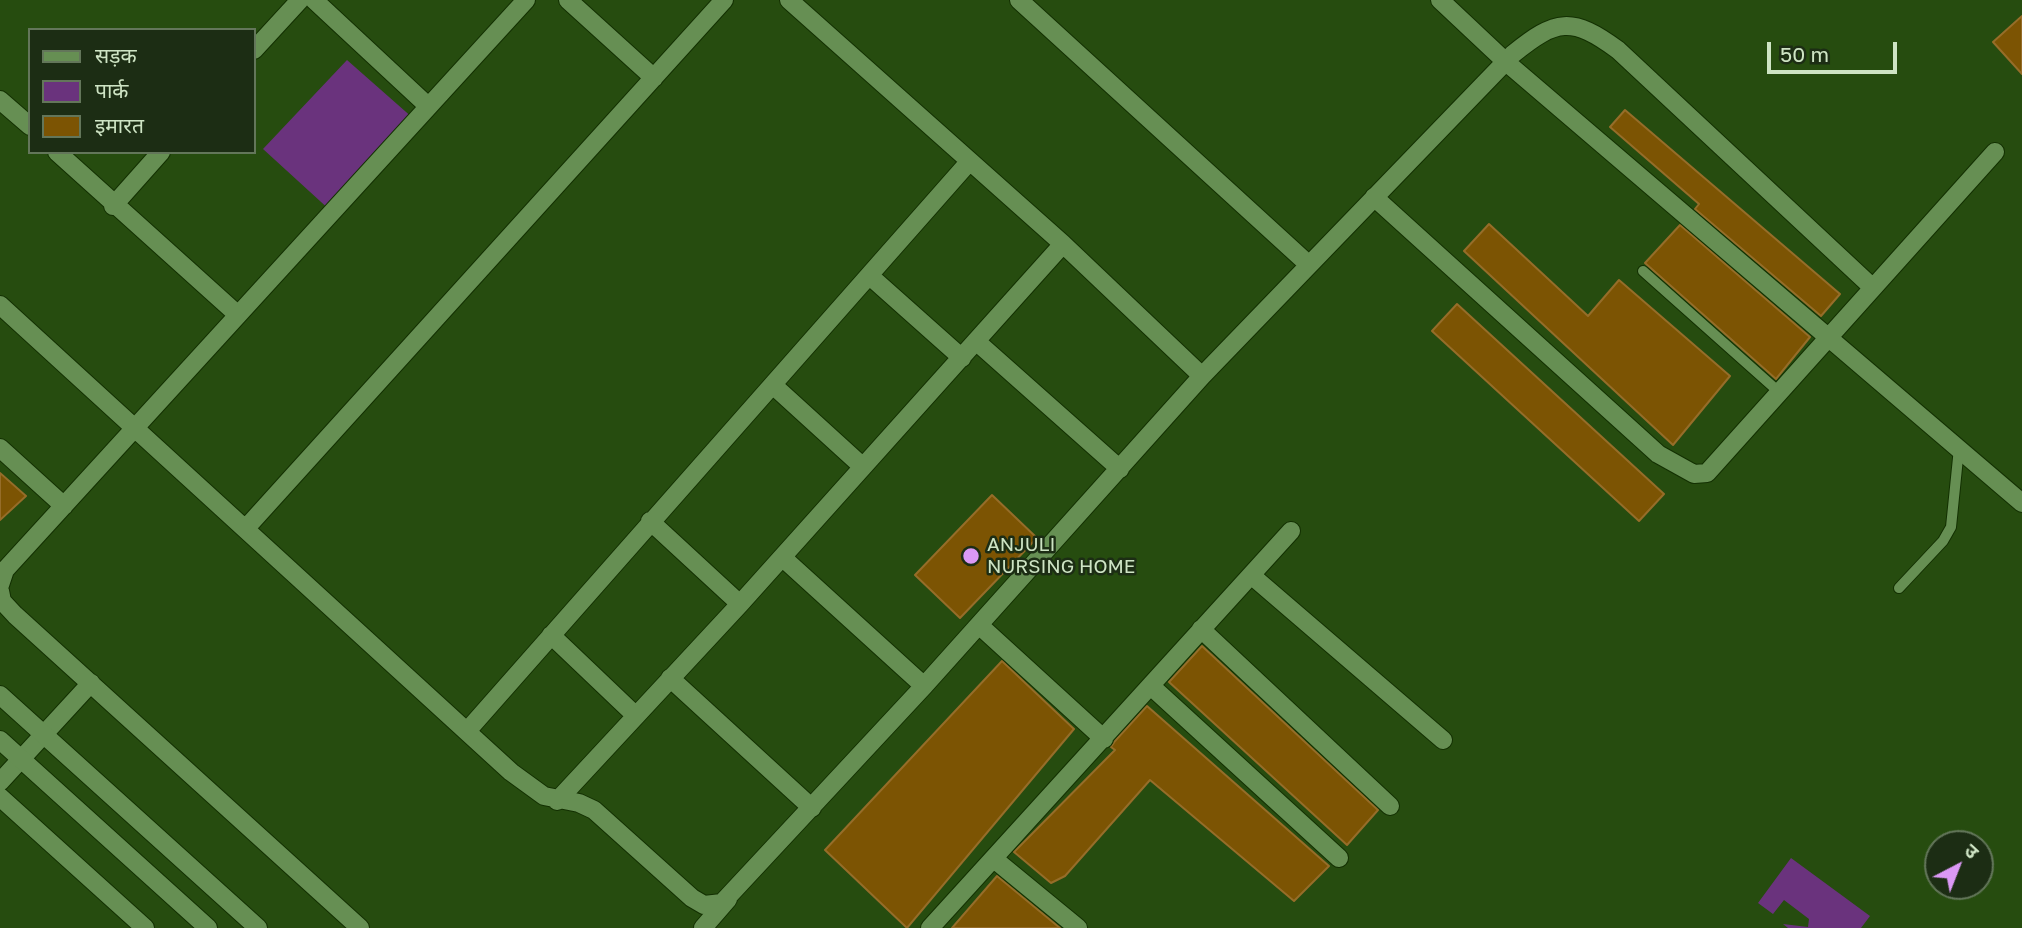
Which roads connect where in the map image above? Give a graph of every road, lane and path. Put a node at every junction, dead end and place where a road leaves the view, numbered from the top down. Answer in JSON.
{"nodes":[{"id":1,"x":300,"y":0,"type":"edge"},
{"id":2,"x":314,"y":0,"type":"edge"},
{"id":3,"x":526,"y":0,"type":"edge"},
{"id":4,"x":568,"y":0,"type":"edge"},
{"id":5,"x":724,"y":0,"type":"edge"},
{"id":6,"x":789,"y":0,"type":"edge"},
{"id":7,"x":1019,"y":0,"type":"edge"},
{"id":8,"x":1440,"y":0,"type":"edge"},
{"id":9,"x":256,"y":48,"type":"edge"},
{"id":10,"x":1506,"y":62,"type":"junction"},
{"id":11,"x":654,"y":78,"type":"junction"},
{"id":12,"x":0,"y":100,"type":"edge"},
{"id":13,"x":428,"y":106,"type":"junction"},
{"id":14,"x":28,"y":125,"type":"edge"},
{"id":15,"x":1995,"y":152,"type":"dead end"},
{"id":16,"x":59,"y":154,"type":"edge"},
{"id":17,"x":159,"y":154,"type":"edge"},
{"id":18,"x":969,"y":162,"type":"junction"},
{"id":19,"x":1374,"y":197,"type":"junction"},
{"id":20,"x":113,"y":206,"type":"junction"},
{"id":21,"x":1063,"y":244,"type":"junction"},
{"id":22,"x":1308,"y":264,"type":"junction"},
{"id":23,"x":1643,"y":271,"type":"dead end"},
{"id":24,"x":871,"y":277,"type":"junction"},
{"id":25,"x":1872,"y":287,"type":"junction"},
{"id":26,"x":0,"y":304,"type":"edge"},
{"id":27,"x":238,"y":315,"type":"junction"},
{"id":28,"x":1829,"y":335,"type":"junction"},
{"id":29,"x":977,"y":342,"type":"junction"},
{"id":30,"x":962,"y":358,"type":"junction"},
{"id":31,"x":1202,"y":376,"type":"junction"},
{"id":32,"x":774,"y":386,"type":"junction"},
{"id":33,"x":1779,"y":393,"type":"junction"},
{"id":34,"x":136,"y":428,"type":"junction"},
{"id":35,"x":0,"y":448,"type":"edge"},
{"id":36,"x":1959,"y":448,"type":"junction"},
{"id":37,"x":863,"y":467,"type":"junction"},
{"id":38,"x":1120,"y":469,"type":"junction"},
{"id":39,"x":2022,"y":503,"type":"edge"},
{"id":40,"x":64,"y":506,"type":"junction"},
{"id":41,"x":650,"y":521,"type":"junction"},
{"id":42,"x":247,"y":527,"type":"junction"},
{"id":43,"x":1292,"y":531,"type":"dead end"},
{"id":44,"x":782,"y":557,"type":"junction"},
{"id":45,"x":1251,"y":575,"type":"junction"},
{"id":46,"x":1899,"y":588,"type":"dead end"},
{"id":47,"x":1,"y":594,"type":"edge"},
{"id":48,"x":740,"y":604,"type":"junction"},
{"id":49,"x":979,"y":625,"type":"junction"},
{"id":50,"x":1201,"y":629,"type":"junction"},
{"id":51,"x":551,"y":635,"type":"junction"},
{"id":52,"x":670,"y":678,"type":"junction"},
{"id":53,"x":91,"y":683,"type":"junction"},
{"id":54,"x":924,"y":686,"type":"junction"},
{"id":55,"x":1152,"y":687,"type":"junction"},
{"id":56,"x":0,"y":695,"type":"edge"},
{"id":57,"x":635,"y":715,"type":"junction"},
{"id":58,"x":467,"y":730,"type":"junction"},
{"id":59,"x":43,"y":733,"type":"junction"},
{"id":60,"x":1104,"y":739,"type":"junction"},
{"id":61,"x":0,"y":740,"type":"edge"},
{"id":62,"x":1443,"y":740,"type":"dead end"},
{"id":63,"x":20,"y":758,"type":"junction"},
{"id":64,"x":0,"y":782,"type":"edge"},
{"id":65,"x":0,"y":797,"type":"edge"},
{"id":66,"x":557,"y":801,"type":"junction"},
{"id":67,"x":1390,"y":806,"type":"dead end"},
{"id":68,"x":812,"y":808,"type":"junction"},
{"id":69,"x":1339,"y":858,"type":"dead end"},
{"id":70,"x":993,"y":859,"type":"junction"},
{"id":71,"x":751,"y":873,"type":"junction"},
{"id":72,"x":145,"y":928,"type":"edge"},
{"id":73,"x":208,"y":928,"type":"edge"},
{"id":74,"x":258,"y":928,"type":"edge"},
{"id":75,"x":360,"y":928,"type":"edge"},
{"id":76,"x":703,"y":928,"type":"edge"},
{"id":77,"x":930,"y":928,"type":"edge"},
{"id":78,"x":1078,"y":928,"type":"edge"}],
"edges":[{"from":1,"to":9,"type":"street"},
{"from":2,"to":13,"type":"street"},
{"from":3,"to":13,"type":"street"},
{"from":4,"to":11,"type":"street"},
{"from":5,"to":11,"type":"street"},
{"from":6,"to":18,"type":"street"},
{"from":7,"to":22,"type":"street"},
{"from":8,"to":10,"type":"street"},
{"from":10,"to":19,"type":"street"},
{"from":10,"to":25,"type":"street"},
{"from":10,"to":28,"type":"street"},
{"from":11,"to":42,"type":"street"},
{"from":12,"to":14,"type":"street"},
{"from":13,"to":27,"type":"street"},
{"from":15,"to":25,"type":"street"},
{"from":16,"to":20,"type":"street"},
{"from":17,"to":20,"type":"street"},
{"from":18,"to":21,"type":"street"},
{"from":18,"to":24,"type":"street"},
{"from":19,"to":22,"type":"street"},
{"from":19,"to":33,"type":"street"},
{"from":20,"to":27,"type":"street"},
{"from":21,"to":29,"type":"street"},
{"from":21,"to":31,"type":"street"},
{"from":22,"to":31,"type":"street"},
{"from":23,"to":33,"type":"lane"},
{"from":24,"to":30,"type":"street"},
{"from":24,"to":32,"type":"street"},
{"from":25,"to":28,"type":"street"},
{"from":26,"to":34,"type":"street"},
{"from":27,"to":34,"type":"street"},
{"from":28,"to":33,"type":"street"},
{"from":28,"to":36,"type":"street"},
{"from":29,"to":30,"type":"street"},
{"from":29,"to":38,"type":"street"},
{"from":30,"to":37,"type":"street"},
{"from":31,"to":38,"type":"street"},
{"from":32,"to":37,"type":"street"},
{"from":32,"to":41,"type":"street"},
{"from":34,"to":40,"type":"street"},
{"from":34,"to":42,"type":"street"},
{"from":35,"to":40,"type":"street"},
{"from":36,"to":39,"type":"street"},
{"from":36,"to":46,"type":"lane"},
{"from":37,"to":44,"type":"street"},
{"from":38,"to":49,"type":"street"},
{"from":40,"to":47,"type":"street"},
{"from":41,"to":48,"type":"street"},
{"from":41,"to":51,"type":"street"},
{"from":42,"to":58,"type":"street"},
{"from":43,"to":45,"type":"street"},
{"from":44,"to":48,"type":"street"},
{"from":44,"to":54,"type":"street"},
{"from":45,"to":50,"type":"street"},
{"from":45,"to":62,"type":"street"},
{"from":47,"to":53,"type":"street"},
{"from":48,"to":52,"type":"street"},
{"from":49,"to":54,"type":"street"},
{"from":49,"to":60,"type":"street"},
{"from":50,"to":55,"type":"street"},
{"from":50,"to":67,"type":"street"},
{"from":51,"to":57,"type":"street"},
{"from":51,"to":58,"type":"street"},
{"from":52,"to":57,"type":"street"},
{"from":52,"to":68,"type":"street"},
{"from":53,"to":59,"type":"street"},
{"from":53,"to":75,"type":"street"},
{"from":54,"to":68,"type":"street"},
{"from":55,"to":60,"type":"street"},
{"from":55,"to":69,"type":"street"},
{"from":56,"to":59,"type":"street"},
{"from":57,"to":66,"type":"street"},
{"from":58,"to":66,"type":"street"},
{"from":59,"to":63,"type":"street"},
{"from":59,"to":74,"type":"street"},
{"from":60,"to":70,"type":"street"},
{"from":61,"to":63,"type":"street"},
{"from":63,"to":64,"type":"street"},
{"from":63,"to":73,"type":"street"},
{"from":65,"to":72,"type":"street"},
{"from":66,"to":71,"type":"street"},
{"from":68,"to":71,"type":"street"},
{"from":70,"to":77,"type":"street"},
{"from":70,"to":78,"type":"street"},
{"from":71,"to":76,"type":"street"}]}
